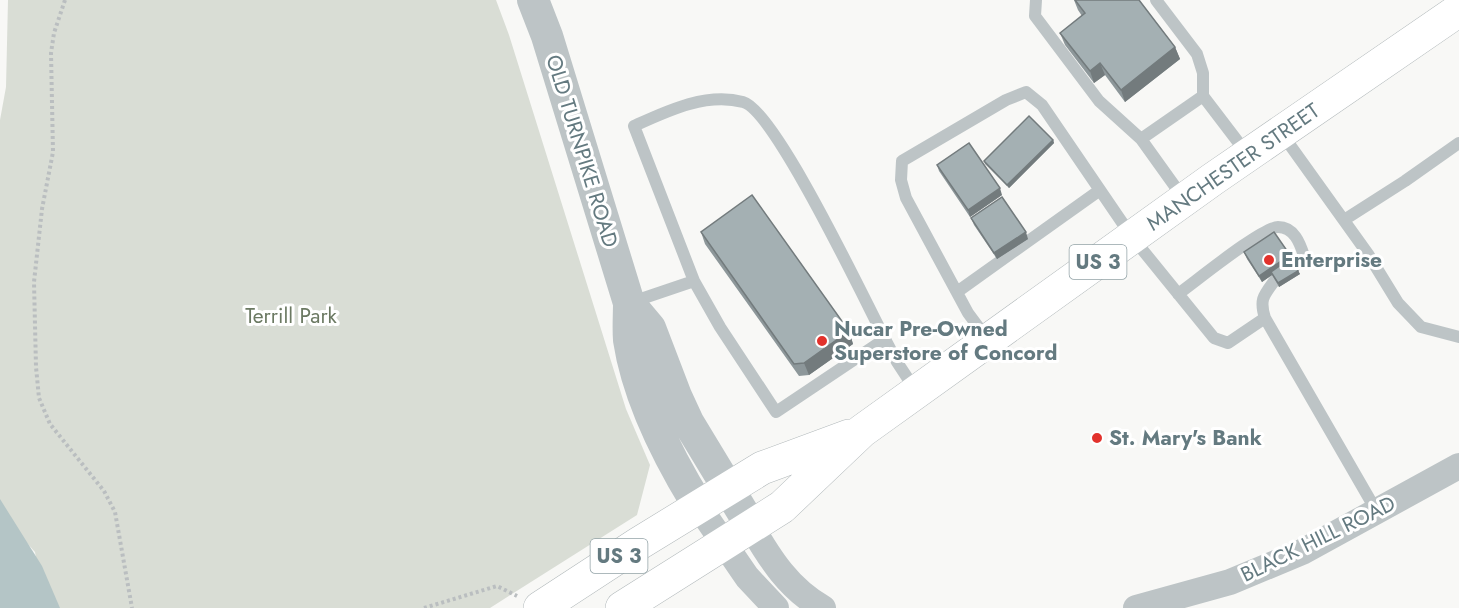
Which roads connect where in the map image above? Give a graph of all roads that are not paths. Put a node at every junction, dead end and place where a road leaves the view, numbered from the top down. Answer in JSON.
{"nodes":[{"id":1,"x":532,"y":0,"type":"edge"},
{"id":2,"x":1036,"y":0,"type":"edge"},
{"id":3,"x":1156,"y":0,"type":"edge"},
{"id":4,"x":1459,"y":10,"type":"edge"},
{"id":5,"x":1203,"y":96,"type":"junction"},
{"id":6,"x":1281,"y":133,"type":"junction"},
{"id":7,"x":1141,"y":139,"type":"junction"},
{"id":8,"x":1459,"y":143,"type":"edge"},
{"id":9,"x":1248,"y":155,"type":"junction"},
{"id":10,"x":1100,"y":190,"type":"junction"},
{"id":11,"x":1184,"y":200,"type":"junction"},
{"id":12,"x":1344,"y":220,"type":"junction"},
{"id":13,"x":1132,"y":237,"type":"junction"},
{"id":14,"x":1295,"y":266,"type":"edge"},
{"id":15,"x":1275,"y":280,"type":"edge"},
{"id":16,"x":693,"y":281,"type":"junction"},
{"id":17,"x":957,"y":292,"type":"junction"},
{"id":18,"x":1178,"y":294,"type":"junction"},
{"id":19,"x":629,"y":303,"type":"junction"},
{"id":20,"x":1265,"y":318,"type":"junction"},
{"id":21,"x":1459,"y":337,"type":"edge"},
{"id":22,"x":885,"y":339,"type":"junction"},
{"id":23,"x":989,"y":342,"type":"junction"},
{"id":24,"x":916,"y":392,"type":"junction"},
{"id":25,"x":862,"y":431,"type":"junction"},
{"id":26,"x":1459,"y":466,"type":"edge"},
{"id":27,"x":728,"y":488,"type":"junction"},
{"id":28,"x":699,"y":507,"type":"junction"},
{"id":29,"x":1377,"y":512,"type":"junction"},
{"id":30,"x":751,"y":526,"type":"junction"},
{"id":31,"x":724,"y":543,"type":"junction"},
{"id":32,"x":531,"y":603,"type":"edge"},
{"id":33,"x":622,"y":608,"type":"edge"},
{"id":34,"x":776,"y":608,"type":"edge"},
{"id":35,"x":823,"y":608,"type":"edge"},
{"id":36,"x":1136,"y":608,"type":"edge"}],
"edges":[{"from":1,"to":19,"type":"street","name":"OLD TURNPIKE ROAD"},
{"from":2,"to":7,"type":"lane"},
{"from":3,"to":5,"type":"lane"},
{"from":4,"to":6,"type":"main road","name":"MANCHESTER STREET","number":"US 3"},
{"from":5,"to":7,"type":"lane"},
{"from":5,"to":9,"type":"lane"},
{"from":6,"to":9,"type":"main road","name":"MANCHESTER STREET","number":"US 3"},
{"from":6,"to":12,"type":"lane"},
{"from":7,"to":11,"type":"lane"},
{"from":8,"to":12,"type":"lane"},
{"from":9,"to":11,"type":"main road","name":"MANCHESTER STREET","number":"US 3"},
{"from":10,"to":13,"type":"lane"},
{"from":10,"to":17,"type":"lane"},
{"from":10,"to":17,"type":"lane"},
{"from":11,"to":13,"type":"main road","name":"MANCHESTER STREET","number":"US 3"},
{"from":12,"to":21,"type":"lane"},
{"from":13,"to":18,"type":"lane"},
{"from":13,"to":23,"type":"main road","name":"MANCHESTER STREET","number":"US 3"},
{"from":14,"to":18,"type":"lane"},
{"from":15,"to":20,"type":"lane"},
{"from":16,"to":19,"type":"lane"},
{"from":16,"to":22,"type":"lane"},
{"from":16,"to":22,"type":"lane"},
{"from":17,"to":23,"type":"lane"},
{"from":18,"to":20,"type":"lane"},
{"from":19,"to":27,"type":"street","name":"OLD TURNPIKE ROAD"},
{"from":19,"to":28,"type":"street","name":"OLD TURNPIKE ROAD"},
{"from":20,"to":29,"type":"lane"},
{"from":22,"to":24,"type":"lane"},
{"from":23,"to":24,"type":"main road","name":"MANCHESTER STREET","number":"US 3"},
{"from":24,"to":25,"type":"main road","name":"MANCHESTER STREET","number":"US 3"},
{"from":25,"to":27,"type":"main road","name":"MANCHESTER STREET","number":"US 3"},
{"from":25,"to":30,"type":"main road","name":"MANCHESTER STREET","number":"US 3"},
{"from":26,"to":29,"type":"street","name":"BLACK HILL ROAD"},
{"from":27,"to":28,"type":"main road","name":"MANCHESTER STREET","number":"US 3"},
{"from":27,"to":30,"type":"street","name":"OLD TURNPIKE ROAD"},
{"from":28,"to":31,"type":"street"},
{"from":28,"to":32,"type":"main road","name":"MANCHESTER STREET","number":"US 3"},
{"from":29,"to":36,"type":"street","name":"BLACK HILL ROAD"},
{"from":30,"to":31,"type":"main road","name":"MANCHESTER STREET","number":"US 3"},
{"from":30,"to":35,"type":"street"},
{"from":31,"to":33,"type":"main road","name":"MANCHESTER STREET","number":"US 3"},
{"from":31,"to":34,"type":"street"}]}
